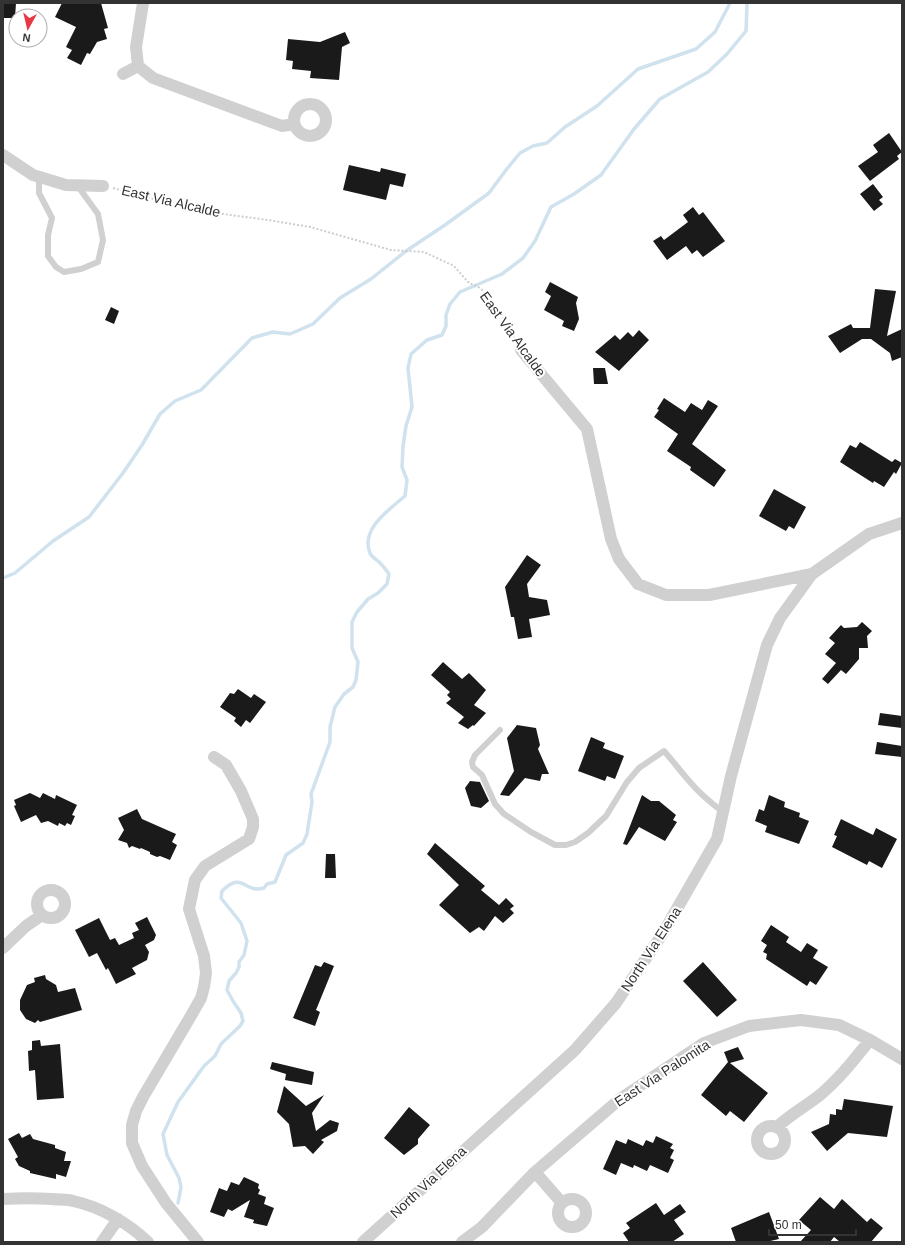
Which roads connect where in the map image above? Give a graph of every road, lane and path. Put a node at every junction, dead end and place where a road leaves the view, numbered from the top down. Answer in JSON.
{"nodes":[{"id":1,"x":143,"y":3,"type":"edge"},
{"id":2,"x":138,"y":66,"type":"junction"},
{"id":3,"x":123,"y":74,"type":"dead end"},
{"id":4,"x":294,"y":124,"type":"dead end"},
{"id":5,"x":3,"y":155,"type":"edge"},
{"id":6,"x":39,"y":177,"type":"junction"},
{"id":7,"x":77,"y":185,"type":"junction"},
{"id":8,"x":103,"y":186,"type":"joint"},
{"id":9,"x":521,"y":350,"type":"joint"},
{"id":10,"x":902,"y":523,"type":"edge"},
{"id":11,"x":812,"y":574,"type":"junction"},
{"id":12,"x":500,"y":730,"type":"dead end"},
{"id":13,"x":214,"y":757,"type":"dead end"},
{"id":14,"x":723,"y":812,"type":"junction"},
{"id":15,"x":42,"y":915,"type":"dead end"},
{"id":16,"x":3,"y":948,"type":"edge"},
{"id":17,"x":870,"y":1040,"type":"junction"},
{"id":18,"x":902,"y":1059,"type":"edge"},
{"id":19,"x":777,"y":1127,"type":"dead end"},
{"id":20,"x":535,"y":1172,"type":"junction"},
{"id":21,"x":3,"y":1198,"type":"edge"},
{"id":22,"x":562,"y":1203,"type":"dead end"},
{"id":23,"x":118,"y":1219,"type":"junction"},
{"id":24,"x":102,"y":1242,"type":"edge"},
{"id":25,"x":148,"y":1242,"type":"edge"},
{"id":26,"x":198,"y":1242,"type":"edge"},
{"id":27,"x":363,"y":1242,"type":"edge"},
{"id":28,"x":462,"y":1242,"type":"edge"}],
"edges":[{"from":1,"to":2,"type":"street"},
{"from":2,"to":3,"type":"street"},
{"from":2,"to":4,"type":"street"},
{"from":5,"to":6,"type":"street","name":"East Via Alcalde"},
{"from":6,"to":7,"type":"street","name":"East Via Alcalde"},
{"from":6,"to":7,"type":"lane"},
{"from":7,"to":8,"type":"street","name":"East Via Alcalde"},
{"from":8,"to":9,"type":"path","name":"East Via Alcalde"},
{"from":9,"to":11,"type":"street","name":"East Via Alcalde"},
{"from":10,"to":11,"type":"street"},
{"from":11,"to":14,"type":"street","name":"North Via Elena"},
{"from":12,"to":14,"type":"lane"},
{"from":13,"to":26,"type":"street"},
{"from":14,"to":27,"type":"street","name":"North Via Elena"},
{"from":15,"to":16,"type":"street"},
{"from":17,"to":18,"type":"street","name":"East Via Palomita"},
{"from":17,"to":19,"type":"street"},
{"from":17,"to":20,"type":"street","name":"East Via Palomita"},
{"from":20,"to":22,"type":"street"},
{"from":20,"to":28,"type":"street","name":"East Via Palomita"},
{"from":21,"to":23,"type":"street"},
{"from":23,"to":24,"type":"street"},
{"from":23,"to":25,"type":"street"}]}
